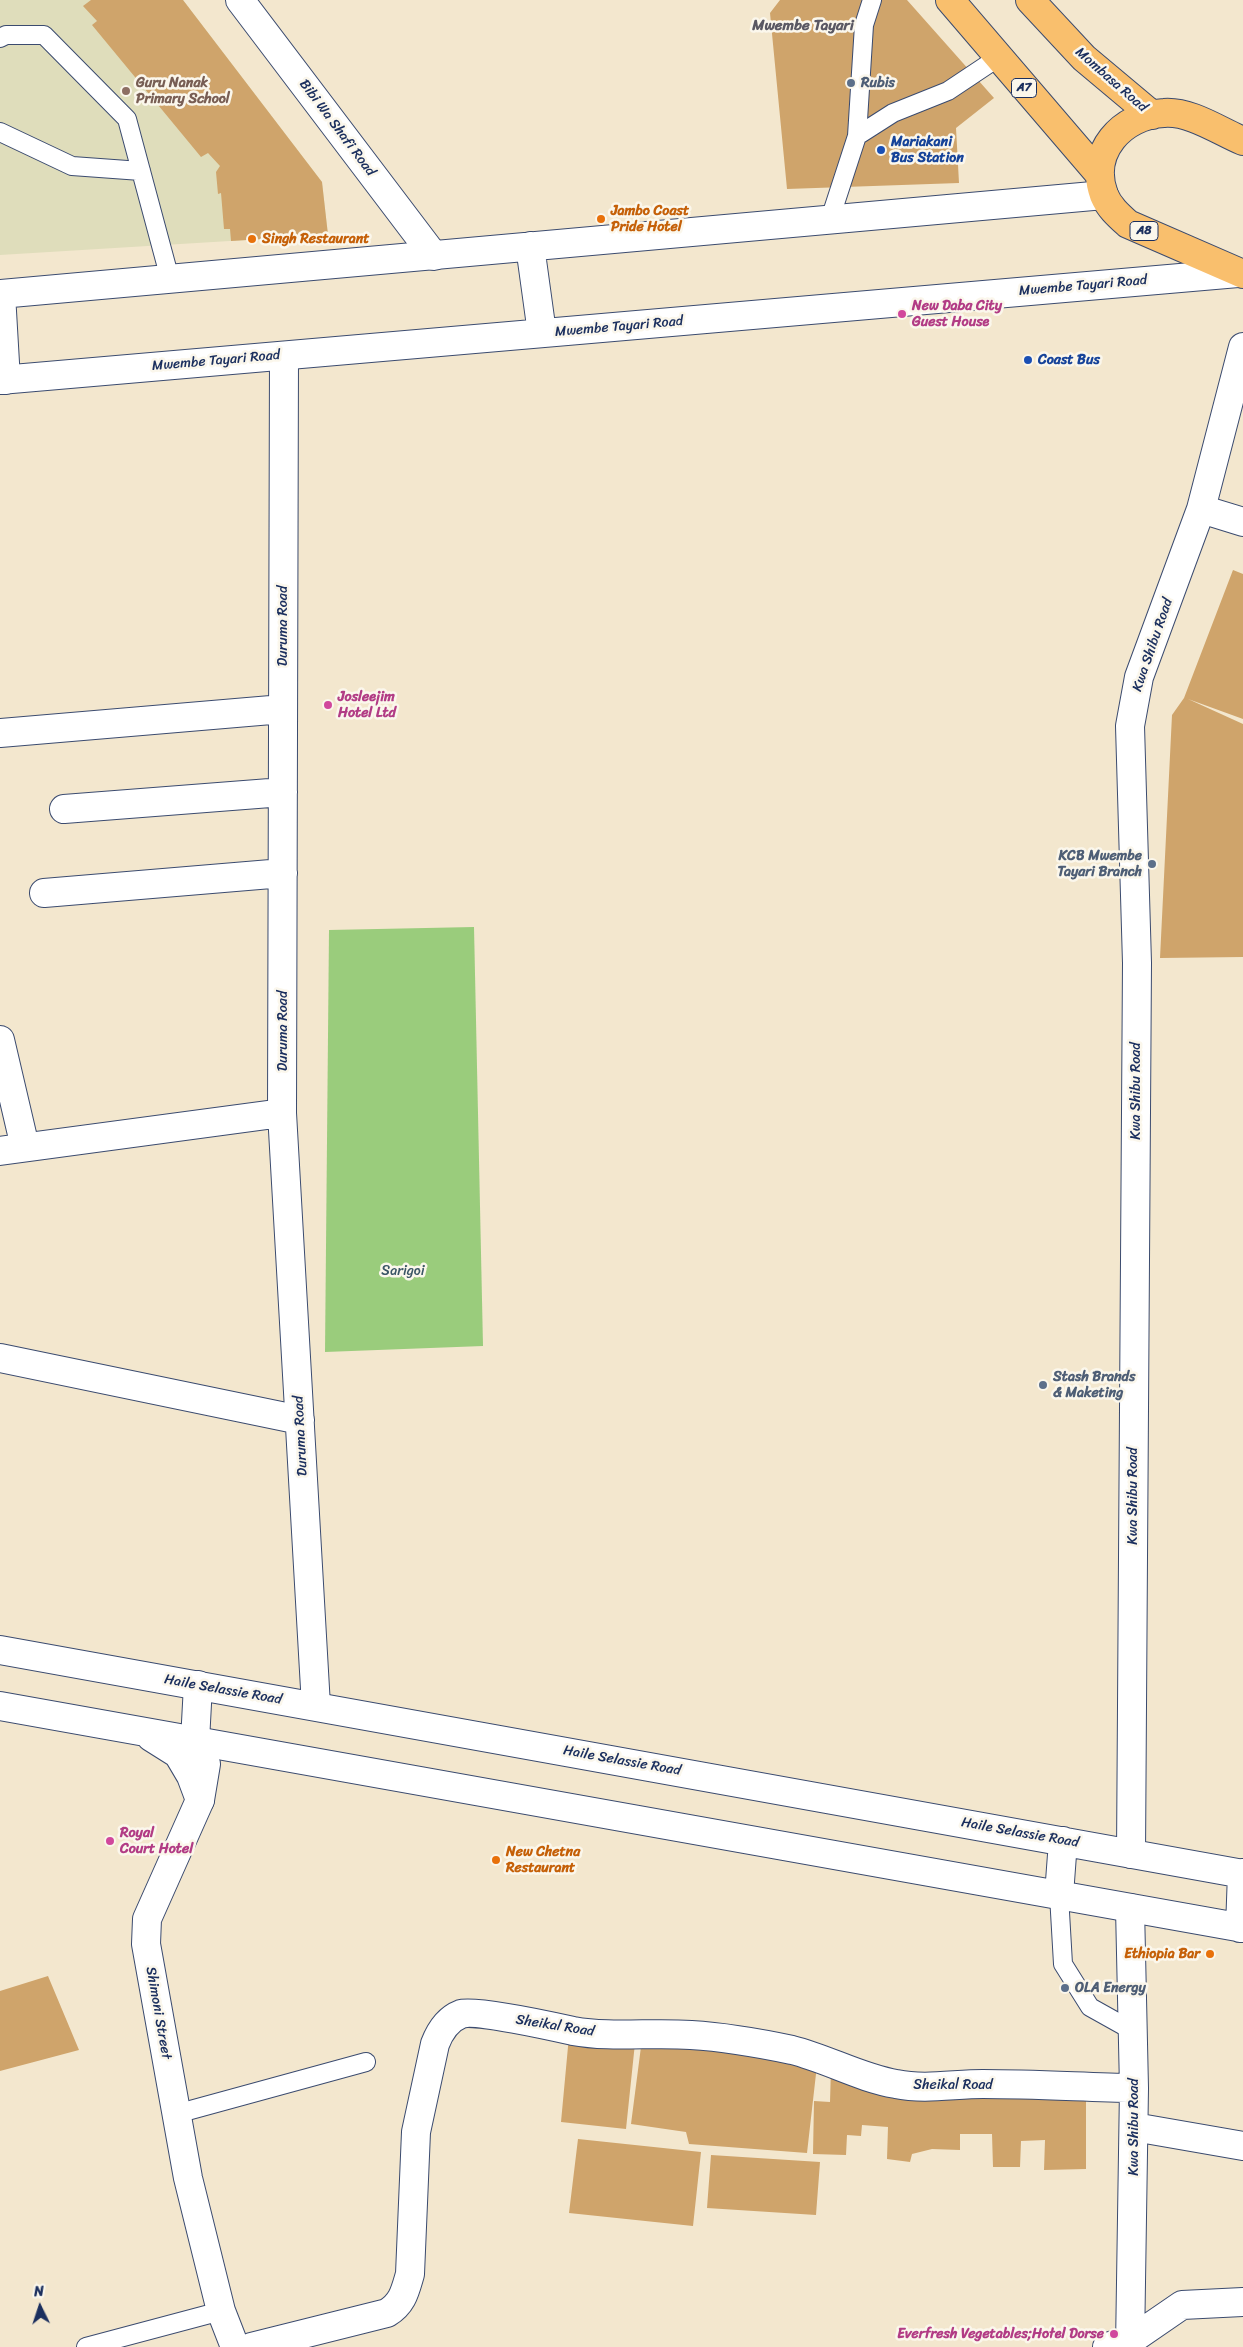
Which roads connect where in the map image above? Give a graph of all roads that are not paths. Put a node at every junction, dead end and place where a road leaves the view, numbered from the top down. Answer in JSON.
{"nodes":[{"id":1,"x":240,"y":0,"type":"edge"},
{"id":2,"x":872,"y":0,"type":"edge"},
{"id":3,"x":950,"y":0,"type":"edge"},
{"id":4,"x":1030,"y":0,"type":"edge"},
{"id":5,"x":0,"y":38,"type":"edge"},
{"id":6,"x":999,"y":57,"type":"junction"},
{"id":7,"x":1152,"y":115,"type":"junction"},
{"id":8,"x":0,"y":132,"type":"edge"},
{"id":9,"x":857,"y":136,"type":"junction"},
{"id":10,"x":1241,"y":137,"type":"edge"},
{"id":11,"x":141,"y":171,"type":"junction"},
{"id":12,"x":1102,"y":185,"type":"junction"},
{"id":13,"x":830,"y":219,"type":"junction"},
{"id":14,"x":530,"y":246,"type":"junction"},
{"id":15,"x":434,"y":256,"type":"junction"},
{"id":16,"x":1241,"y":273,"type":"edge"},
{"id":17,"x":170,"y":279,"type":"junction"},
{"id":18,"x":1,"y":294,"type":"edge"},
{"id":19,"x":542,"y":333,"type":"junction"},
{"id":20,"x":1243,"y":347,"type":"edge"},
{"id":21,"x":284,"y":356,"type":"junction"},
{"id":22,"x":3,"y":380,"type":"edge"},
{"id":23,"x":1201,"y":509,"type":"junction"},
{"id":24,"x":1243,"y":522,"type":"edge"},
{"id":25,"x":283,"y":709,"type":"junction"},
{"id":26,"x":0,"y":733,"type":"edge"},
{"id":27,"x":283,"y":792,"type":"junction"},
{"id":28,"x":64,"y":809,"type":"dead end"},
{"id":29,"x":283,"y":873,"type":"junction"},
{"id":30,"x":44,"y":893,"type":"dead end"},
{"id":31,"x":0,"y":1040,"type":"edge"},
{"id":32,"x":282,"y":1113,"type":"junction"},
{"id":33,"x":12,"y":1149,"type":"edge"},
{"id":34,"x":0,"y":1358,"type":"edge"},
{"id":35,"x":300,"y":1420,"type":"junction"},
{"id":36,"x":0,"y":1650,"type":"edge"},
{"id":37,"x":198,"y":1685,"type":"junction"},
{"id":38,"x":0,"y":1706,"type":"edge"},
{"id":39,"x":316,"y":1706,"type":"junction"},
{"id":40,"x":144,"y":1732,"type":"junction"},
{"id":41,"x":195,"y":1741,"type":"junction"},
{"id":42,"x":200,"y":1800,"type":"junction"},
{"id":43,"x":1063,"y":1841,"type":"junction"},
{"id":44,"x":1131,"y":1854,"type":"junction"},
{"id":45,"x":1242,"y":1874,"type":"edge"},
{"id":46,"x":1059,"y":1895,"type":"junction"},
{"id":47,"x":1130,"y":1908,"type":"junction"},
{"id":48,"x":1242,"y":1928,"type":"edge"},
{"id":49,"x":1133,"y":2031,"type":"junction"},
{"id":50,"x":366,"y":2062,"type":"dead end"},
{"id":51,"x":1134,"y":2088,"type":"junction"},
{"id":52,"x":176,"y":2114,"type":"junction"},
{"id":53,"x":1134,"y":2127,"type":"junction"},
{"id":54,"x":1243,"y":2146,"type":"edge"},
{"id":55,"x":1243,"y":2302,"type":"edge"},
{"id":56,"x":221,"y":2311,"type":"junction"},
{"id":57,"x":1123,"y":2345,"type":"edge"},
{"id":58,"x":86,"y":2347,"type":"edge"},
{"id":59,"x":235,"y":2347,"type":"edge"},
{"id":60,"x":251,"y":2347,"type":"edge"}],
"edges":[{"from":1,"to":15,"type":"street","name":"Bibi Wa Shafi Road"},
{"from":2,"to":9,"type":"lane"},
{"from":3,"to":6,"type":"highway","number":"A7"},
{"from":4,"to":7,"type":"highway","name":"Mombasa Road"},
{"from":5,"to":11,"type":"lane"},
{"from":6,"to":9,"type":"lane"},
{"from":6,"to":12,"type":"highway","number":"A7"},
{"from":7,"to":10,"type":"highway"},
{"from":7,"to":12,"type":"highway"},
{"from":8,"to":11,"type":"lane"},
{"from":9,"to":13,"type":"lane"},
{"from":11,"to":17,"type":"lane"},
{"from":12,"to":13,"type":"street"},
{"from":12,"to":16,"type":"highway","number":"A8"},
{"from":13,"to":14,"type":"street"},
{"from":14,"to":15,"type":"street"},
{"from":14,"to":19,"type":"street"},
{"from":15,"to":17,"type":"street"},
{"from":16,"to":19,"type":"street","name":"Mwembe Tayari Road"},
{"from":17,"to":18,"type":"street"},
{"from":18,"to":22,"type":"street"},
{"from":19,"to":21,"type":"street","name":"Mwembe Tayari Road"},
{"from":20,"to":23,"type":"street","name":"Kwa Shibu Road"},
{"from":21,"to":22,"type":"street","name":"Mwembe Tayari Road"},
{"from":21,"to":25,"type":"street","name":"Duruma Road"},
{"from":23,"to":24,"type":"street"},
{"from":23,"to":44,"type":"street","name":"Kwa Shibu Road"},
{"from":25,"to":26,"type":"street"},
{"from":25,"to":27,"type":"street","name":"Duruma Road"},
{"from":27,"to":28,"type":"street"},
{"from":27,"to":29,"type":"street","name":"Duruma Road"},
{"from":29,"to":30,"type":"street"},
{"from":29,"to":32,"type":"street","name":"Duruma Road"},
{"from":31,"to":33,"type":"street"},
{"from":32,"to":33,"type":"street"},
{"from":32,"to":35,"type":"street","name":"Duruma Road"},
{"from":34,"to":35,"type":"street"},
{"from":35,"to":39,"type":"street","name":"Duruma Road"},
{"from":36,"to":37,"type":"street","name":"Haile Selassie Road"},
{"from":37,"to":39,"type":"street","name":"Haile Selassie Road"},
{"from":37,"to":41,"type":"street","name":"Shimoni Street"},
{"from":38,"to":40,"type":"street"},
{"from":39,"to":43,"type":"street","name":"Haile Selassie Road"},
{"from":40,"to":41,"type":"street"},
{"from":40,"to":42,"type":"street"},
{"from":41,"to":42,"type":"street","name":"Shimoni Street"},
{"from":41,"to":46,"type":"street"},
{"from":42,"to":52,"type":"street","name":"Shimoni Street"},
{"from":43,"to":44,"type":"street","name":"Haile Selassie Road"},
{"from":43,"to":46,"type":"street"},
{"from":44,"to":45,"type":"street","name":"Haile Selassie Road"},
{"from":45,"to":48,"type":"street"},
{"from":46,"to":47,"type":"street"},
{"from":46,"to":49,"type":"lane"},
{"from":47,"to":48,"type":"street"},
{"from":47,"to":49,"type":"street","name":"Kwa Shibu Road"},
{"from":49,"to":51,"type":"street","name":"Kwa Shibu Road"},
{"from":50,"to":52,"type":"lane"},
{"from":51,"to":53,"type":"street","name":"Kwa Shibu Road"},
{"from":51,"to":60,"type":"street","name":"Sheikal Road"},
{"from":52,"to":56,"type":"street","name":"Shimoni Street"},
{"from":53,"to":54,"type":"street"},
{"from":53,"to":57,"type":"street","name":"Kwa Shibu Road"},
{"from":55,"to":57,"type":"street"},
{"from":56,"to":58,"type":"lane"},
{"from":56,"to":59,"type":"street","name":"Shimoni Street"}]}
